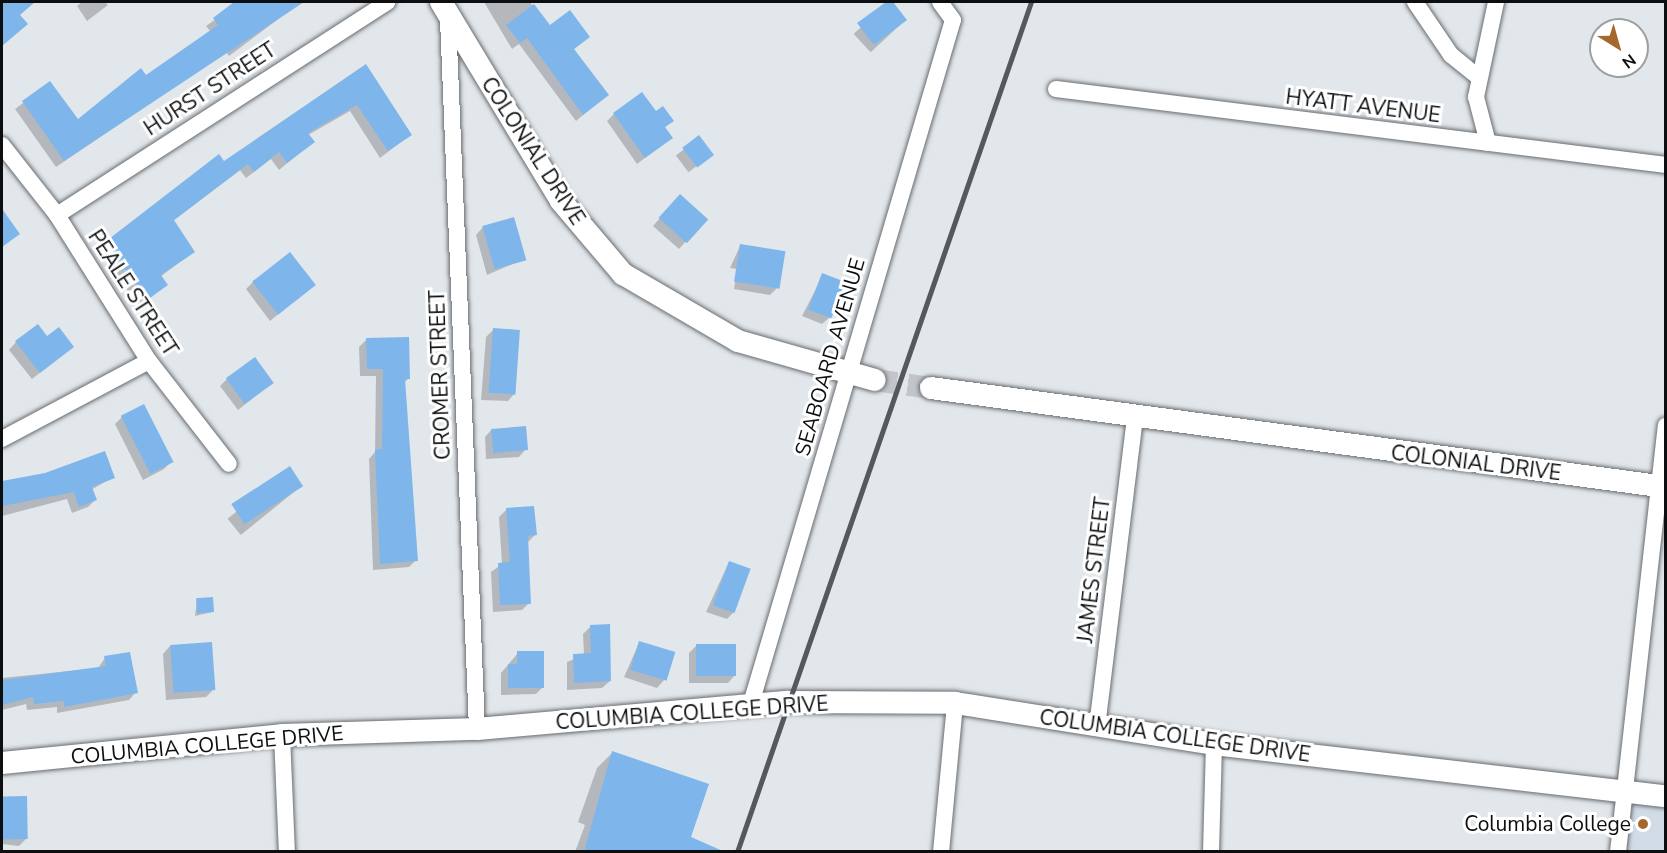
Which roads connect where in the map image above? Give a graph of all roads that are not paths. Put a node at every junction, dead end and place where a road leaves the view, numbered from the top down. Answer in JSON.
{"nodes":[{"id":1,"x":387,"y":2,"type":"edge"},
{"id":2,"x":940,"y":2,"type":"edge"},
{"id":3,"x":1415,"y":2,"type":"edge"},
{"id":4,"x":1496,"y":2,"type":"edge"},
{"id":5,"x":445,"y":10,"type":"edge"},
{"id":6,"x":1479,"y":78,"type":"junction"},
{"id":7,"x":1056,"y":89,"type":"dead end"},
{"id":8,"x":1488,"y":143,"type":"junction"},
{"id":9,"x":2,"y":145,"type":"edge"},
{"id":10,"x":1665,"y":165,"type":"edge"},
{"id":11,"x":57,"y":215,"type":"junction"},
{"id":12,"x":149,"y":361,"type":"junction"},
{"id":13,"x":848,"y":375,"type":"junction"},
{"id":14,"x":875,"y":380,"type":"tunnel mouth"},
{"id":15,"x":931,"y":388,"type":"tunnel mouth"},
{"id":16,"x":1135,"y":418,"type":"junction"},
{"id":17,"x":1665,"y":426,"type":"edge"},
{"id":18,"x":2,"y":440,"type":"edge"},
{"id":19,"x":229,"y":464,"type":"dead end"},
{"id":20,"x":1661,"y":487,"type":"edge"},
{"id":21,"x":955,"y":703,"type":"junction"},
{"id":22,"x":750,"y":707,"type":"junction"},
{"id":23,"x":1097,"y":727,"type":"junction"},
{"id":24,"x":477,"y":729,"type":"junction"},
{"id":25,"x":282,"y":735,"type":"junction"},
{"id":26,"x":1214,"y":744,"type":"junction"},
{"id":27,"x":2,"y":763,"type":"edge"},
{"id":28,"x":1624,"y":791,"type":"junction"},
{"id":29,"x":1665,"y":796,"type":"edge"},
{"id":30,"x":287,"y":852,"type":"edge"},
{"id":31,"x":941,"y":852,"type":"edge"},
{"id":32,"x":1211,"y":852,"type":"edge"},
{"id":33,"x":1618,"y":852,"type":"edge"}],
"edges":[{"from":1,"to":11,"type":"street","name":"HURST STREET"},
{"from":2,"to":13,"type":"street","name":"SEABOARD AVENUE"},
{"from":3,"to":6,"type":"street"},
{"from":4,"to":6,"type":"street"},
{"from":5,"to":13,"type":"street","name":"COLONIAL DRIVE"},
{"from":5,"to":24,"type":"street","name":"CROMER STREET"},
{"from":6,"to":8,"type":"street"},
{"from":7,"to":8,"type":"street","name":"HYATT AVENUE"},
{"from":8,"to":10,"type":"street","name":"HYATT AVENUE"},
{"from":9,"to":11,"type":"street","name":"PEALE STREET"},
{"from":11,"to":12,"type":"street","name":"PEALE STREET"},
{"from":12,"to":18,"type":"street"},
{"from":12,"to":19,"type":"street","name":"PEALE STREET"},
{"from":13,"to":14,"type":"street","name":"COLONIAL DRIVE"},
{"from":13,"to":22,"type":"street","name":"SEABOARD AVENUE"},
{"from":15,"to":16,"type":"street","name":"COLONIAL DRIVE"},
{"from":16,"to":20,"type":"street","name":"COLONIAL DRIVE"},
{"from":16,"to":23,"type":"street","name":"JAMES STREET"},
{"from":17,"to":20,"type":"street"},
{"from":20,"to":28,"type":"street"},
{"from":21,"to":22,"type":"street","name":"COLUMBIA COLLEGE DRIVE"},
{"from":21,"to":23,"type":"street","name":"COLUMBIA COLLEGE DRIVE"},
{"from":21,"to":31,"type":"street"},
{"from":22,"to":24,"type":"street","name":"COLUMBIA COLLEGE DRIVE"},
{"from":23,"to":26,"type":"street","name":"COLUMBIA COLLEGE DRIVE"},
{"from":24,"to":25,"type":"street","name":"COLUMBIA COLLEGE DRIVE"},
{"from":25,"to":27,"type":"street","name":"COLUMBIA COLLEGE DRIVE"},
{"from":25,"to":30,"type":"street"},
{"from":26,"to":28,"type":"street","name":"COLUMBIA COLLEGE DRIVE"},
{"from":26,"to":32,"type":"street"},
{"from":28,"to":29,"type":"street","name":"COLUMBIA COLLEGE DRIVE"},
{"from":28,"to":33,"type":"street"}]}
